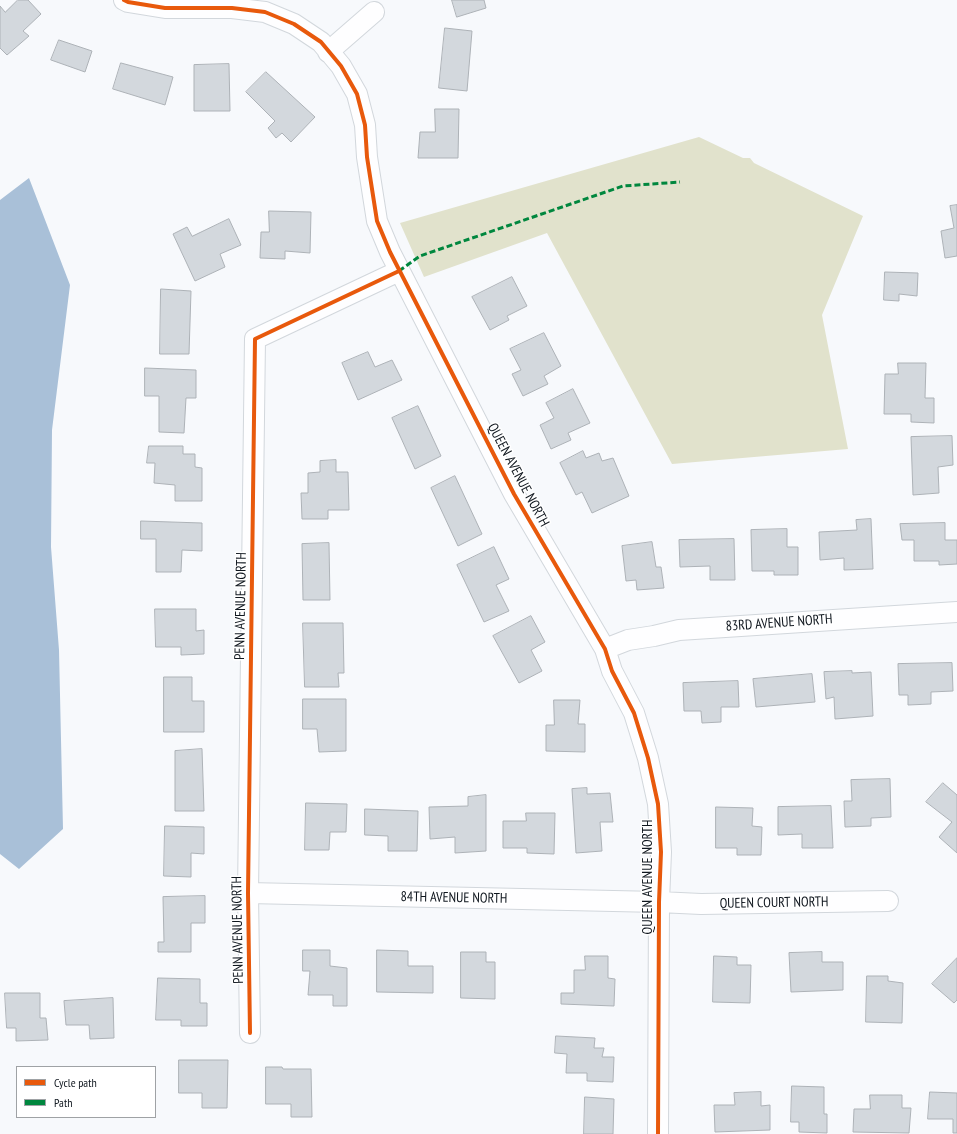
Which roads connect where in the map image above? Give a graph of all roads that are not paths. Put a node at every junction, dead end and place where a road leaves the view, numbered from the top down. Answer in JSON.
{"nodes":[{"id":1,"x":124,"y":0,"type":"edge"},
{"id":2,"x":374,"y":12,"type":"dead end"},
{"id":3,"x":328,"y":52,"type":"junction"},
{"id":4,"x":399,"y":270,"type":"junction"},
{"id":5,"x":957,"y":612,"type":"edge"},
{"id":6,"x":605,"y":649,"type":"junction"},
{"id":7,"x":248,"y":893,"type":"junction"},
{"id":8,"x":888,"y":901,"type":"dead end"},
{"id":9,"x":659,"y":902,"type":"junction"},
{"id":10,"x":250,"y":1033,"type":"dead end"},
{"id":11,"x":658,"y":1134,"type":"edge"}],
"edges":[{"from":1,"to":3,"type":"street","name":"QUEEN AVENUE NORTH"},
{"from":2,"to":3,"type":"street"},
{"from":3,"to":4,"type":"street","name":"QUEEN AVENUE NORTH"},
{"from":4,"to":6,"type":"street","name":"QUEEN AVENUE NORTH"},
{"from":4,"to":7,"type":"street","name":"PENN AVENUE NORTH"},
{"from":5,"to":6,"type":"street","name":"83RD AVENUE NORTH"},
{"from":6,"to":9,"type":"street","name":"QUEEN AVENUE NORTH"},
{"from":7,"to":9,"type":"street","name":"84TH AVENUE NORTH"},
{"from":7,"to":10,"type":"street","name":"PENN AVENUE NORTH"},
{"from":8,"to":9,"type":"street","name":"QUEEN COURT NORTH"},
{"from":9,"to":11,"type":"street","name":"QUEEN AVENUE NORTH"}]}
